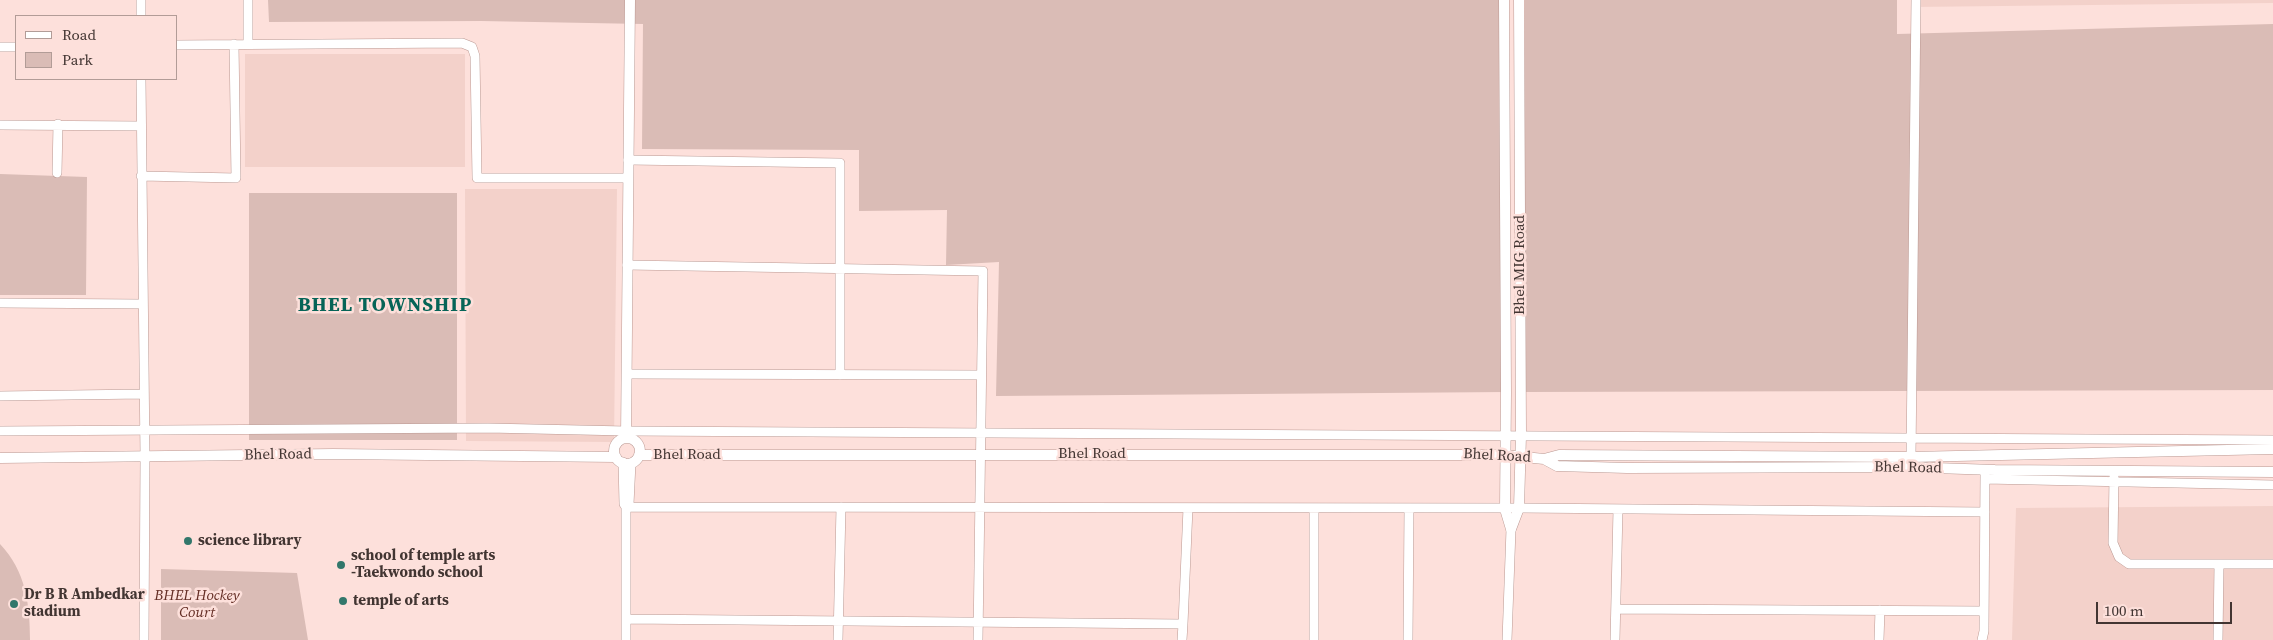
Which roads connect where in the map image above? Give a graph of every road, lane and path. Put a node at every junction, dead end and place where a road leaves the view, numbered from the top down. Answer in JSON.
{"nodes":[{"id":1,"x":141,"y":0,"type":"edge"},
{"id":2,"x":248,"y":0,"type":"edge"},
{"id":3,"x":630,"y":0,"type":"edge"},
{"id":4,"x":1504,"y":0,"type":"edge"},
{"id":5,"x":1519,"y":0,"type":"edge"},
{"id":6,"x":1916,"y":0,"type":"edge"},
{"id":7,"x":141,"y":15,"type":"edge"},
{"id":8,"x":234,"y":44,"type":"junction"},
{"id":9,"x":248,"y":44,"type":"junction"},
{"id":10,"x":178,"y":45,"type":"edge"},
{"id":11,"x":0,"y":47,"type":"edge"},
{"id":12,"x":15,"y":47,"type":"edge"},
{"id":13,"x":141,"y":80,"type":"edge"},
{"id":14,"x":58,"y":124,"type":"junction"},
{"id":15,"x":0,"y":125,"type":"edge"},
{"id":16,"x":141,"y":126,"type":"junction"},
{"id":17,"x":628,"y":160,"type":"junction"},
{"id":18,"x":57,"y":173,"type":"dead end"},
{"id":19,"x":141,"y":176,"type":"junction"},
{"id":20,"x":628,"y":178,"type":"junction"},
{"id":21,"x":627,"y":265,"type":"junction"},
{"id":22,"x":840,"y":269,"type":"junction"},
{"id":23,"x":0,"y":304,"type":"edge"},
{"id":24,"x":142,"y":304,"type":"junction"},
{"id":25,"x":627,"y":374,"type":"junction"},
{"id":26,"x":840,"y":375,"type":"junction"},
{"id":27,"x":981,"y":375,"type":"junction"},
{"id":28,"x":143,"y":394,"type":"junction"},
{"id":29,"x":0,"y":396,"type":"edge"},
{"id":30,"x":0,"y":431,"type":"edge"},
{"id":31,"x":145,"y":432,"type":"junction"},
{"id":32,"x":980,"y":432,"type":"junction"},
{"id":33,"x":626,"y":435,"type":"junction"},
{"id":34,"x":1506,"y":435,"type":"junction"},
{"id":35,"x":1521,"y":435,"type":"junction"},
{"id":36,"x":1911,"y":438,"type":"junction"},
{"id":37,"x":2273,"y":440,"type":"edge"},
{"id":38,"x":2273,"y":449,"type":"edge"},
{"id":39,"x":980,"y":454,"type":"junction"},
{"id":40,"x":639,"y":455,"type":"junction"},
{"id":41,"x":1504,"y":455,"type":"junction"},
{"id":42,"x":1520,"y":456,"type":"junction"},
{"id":43,"x":145,"y":457,"type":"junction"},
{"id":44,"x":1912,"y":457,"type":"junction"},
{"id":45,"x":0,"y":458,"type":"edge"},
{"id":46,"x":1544,"y":459,"type":"junction"},
{"id":47,"x":623,"y":461,"type":"junction"},
{"id":48,"x":2114,"y":471,"type":"junction"},
{"id":49,"x":2273,"y":472,"type":"edge"},
{"id":50,"x":1985,"y":474,"type":"junction"},
{"id":51,"x":2114,"y":482,"type":"junction"},
{"id":52,"x":2273,"y":484,"type":"edge"},
{"id":53,"x":626,"y":507,"type":"junction"},
{"id":54,"x":841,"y":507,"type":"junction"},
{"id":55,"x":979,"y":507,"type":"junction"},
{"id":56,"x":1188,"y":508,"type":"junction"},
{"id":57,"x":1314,"y":508,"type":"junction"},
{"id":58,"x":1409,"y":508,"type":"junction"},
{"id":59,"x":1518,"y":508,"type":"junction"},
{"id":60,"x":1505,"y":509,"type":"junction"},
{"id":61,"x":1618,"y":509,"type":"junction"},
{"id":62,"x":1985,"y":512,"type":"junction"},
{"id":63,"x":1511,"y":529,"type":"junction"},
{"id":64,"x":2273,"y":564,"type":"edge"},
{"id":65,"x":2219,"y":565,"type":"junction"},
{"id":66,"x":1616,"y":609,"type":"junction"},
{"id":67,"x":1880,"y":610,"type":"junction"},
{"id":68,"x":1984,"y":611,"type":"junction"},
{"id":69,"x":626,"y":619,"type":"junction"},
{"id":70,"x":839,"y":621,"type":"junction"},
{"id":71,"x":979,"y":622,"type":"junction"},
{"id":72,"x":1183,"y":624,"type":"junction"},
{"id":73,"x":144,"y":640,"type":"edge"},
{"id":74,"x":626,"y":640,"type":"edge"},
{"id":75,"x":838,"y":640,"type":"edge"},
{"id":76,"x":978,"y":640,"type":"edge"},
{"id":77,"x":1182,"y":640,"type":"edge"},
{"id":78,"x":1314,"y":640,"type":"edge"},
{"id":79,"x":1408,"y":640,"type":"edge"},
{"id":80,"x":1507,"y":640,"type":"edge"},
{"id":81,"x":1615,"y":640,"type":"edge"},
{"id":82,"x":1879,"y":640,"type":"edge"},
{"id":83,"x":1982,"y":640,"type":"edge"},
{"id":84,"x":2218,"y":640,"type":"edge"}],
"edges":[{"from":1,"to":7,"type":"street"},
{"from":2,"to":9,"type":"street"},
{"from":3,"to":17,"type":"street"},
{"from":4,"to":34,"type":"street","name":"Bhel MIG Road"},
{"from":5,"to":35,"type":"street","name":"Bhel MIG Road"},
{"from":6,"to":36,"type":"street"},
{"from":8,"to":9,"type":"street"},
{"from":8,"to":10,"type":"street"},
{"from":8,"to":19,"type":"street"},
{"from":9,"to":20,"type":"street"},
{"from":11,"to":12,"type":"street"},
{"from":13,"to":16,"type":"street"},
{"from":14,"to":15,"type":"street"},
{"from":14,"to":16,"type":"street"},
{"from":14,"to":18,"type":"street"},
{"from":16,"to":19,"type":"street"},
{"from":17,"to":20,"type":"street"},
{"from":17,"to":22,"type":"street"},
{"from":19,"to":24,"type":"street"},
{"from":20,"to":21,"type":"street"},
{"from":21,"to":22,"type":"street"},
{"from":21,"to":25,"type":"street"},
{"from":22,"to":26,"type":"street"},
{"from":22,"to":27,"type":"street"},
{"from":23,"to":24,"type":"street"},
{"from":24,"to":28,"type":"street"},
{"from":25,"to":26,"type":"street"},
{"from":25,"to":33,"type":"street"},
{"from":26,"to":27,"type":"street"},
{"from":27,"to":32,"type":"street"},
{"from":28,"to":29,"type":"street"},
{"from":28,"to":31,"type":"street"},
{"from":30,"to":31,"type":"street"},
{"from":31,"to":33,"type":"street"},
{"from":31,"to":43,"type":"street"},
{"from":32,"to":33,"type":"street"},
{"from":32,"to":34,"type":"street"},
{"from":32,"to":39,"type":"street"},
{"from":33,"to":40,"type":"street"},
{"from":33,"to":47,"type":"street"},
{"from":34,"to":35,"type":"street"},
{"from":34,"to":41,"type":"street","name":"Bhel MIG Road"},
{"from":35,"to":36,"type":"street"},
{"from":35,"to":42,"type":"street","name":"Bhel MIG Road"},
{"from":36,"to":37,"type":"street"},
{"from":36,"to":44,"type":"street"},
{"from":38,"to":44,"type":"street","name":"Bhel Road"},
{"from":39,"to":40,"type":"street","name":"Bhel Road"},
{"from":39,"to":41,"type":"street","name":"Bhel Road"},
{"from":39,"to":55,"type":"street"},
{"from":40,"to":47,"type":"street"},
{"from":41,"to":42,"type":"street","name":"Bhel Road"},
{"from":41,"to":60,"type":"street","name":"Bhel MIG Road"},
{"from":42,"to":46,"type":"street","name":"Bhel Road"},
{"from":42,"to":59,"type":"street","name":"Bhel MIG Road"},
{"from":43,"to":45,"type":"street","name":"Bhel Road"},
{"from":43,"to":47,"type":"street","name":"Bhel Road"},
{"from":43,"to":73,"type":"street"},
{"from":44,"to":46,"type":"street","name":"Bhel Road"},
{"from":46,"to":50,"type":"street","name":"Bhel Road"},
{"from":47,"to":53,"type":"street"},
{"from":48,"to":49,"type":"street","name":"Bhel Road"},
{"from":48,"to":50,"type":"street","name":"Bhel Road"},
{"from":48,"to":51,"type":"street"},
{"from":50,"to":51,"type":"street"},
{"from":50,"to":62,"type":"street"},
{"from":51,"to":52,"type":"street"},
{"from":51,"to":65,"type":"street"},
{"from":53,"to":54,"type":"street"},
{"from":53,"to":69,"type":"street"},
{"from":54,"to":55,"type":"street"},
{"from":54,"to":70,"type":"street"},
{"from":55,"to":56,"type":"street"},
{"from":55,"to":71,"type":"street"},
{"from":56,"to":57,"type":"street"},
{"from":56,"to":72,"type":"street"},
{"from":57,"to":58,"type":"street"},
{"from":57,"to":78,"type":"street"},
{"from":58,"to":60,"type":"street"},
{"from":58,"to":79,"type":"street"},
{"from":59,"to":60,"type":"street"},
{"from":59,"to":61,"type":"street"},
{"from":59,"to":63,"type":"street","name":"Bhel MIG Road"},
{"from":60,"to":63,"type":"street","name":"Bhel MIG Road"},
{"from":61,"to":62,"type":"street"},
{"from":61,"to":66,"type":"street"},
{"from":62,"to":68,"type":"street"},
{"from":63,"to":80,"type":"street","name":"Bhel MIG Road"},
{"from":64,"to":65,"type":"street"},
{"from":65,"to":84,"type":"street"},
{"from":66,"to":67,"type":"street"},
{"from":66,"to":81,"type":"street"},
{"from":67,"to":68,"type":"street"},
{"from":67,"to":82,"type":"street"},
{"from":68,"to":83,"type":"street"},
{"from":69,"to":70,"type":"street"},
{"from":69,"to":74,"type":"street"},
{"from":70,"to":71,"type":"street"},
{"from":70,"to":75,"type":"street"},
{"from":71,"to":72,"type":"street"},
{"from":71,"to":76,"type":"street"},
{"from":72,"to":77,"type":"street"}]}
